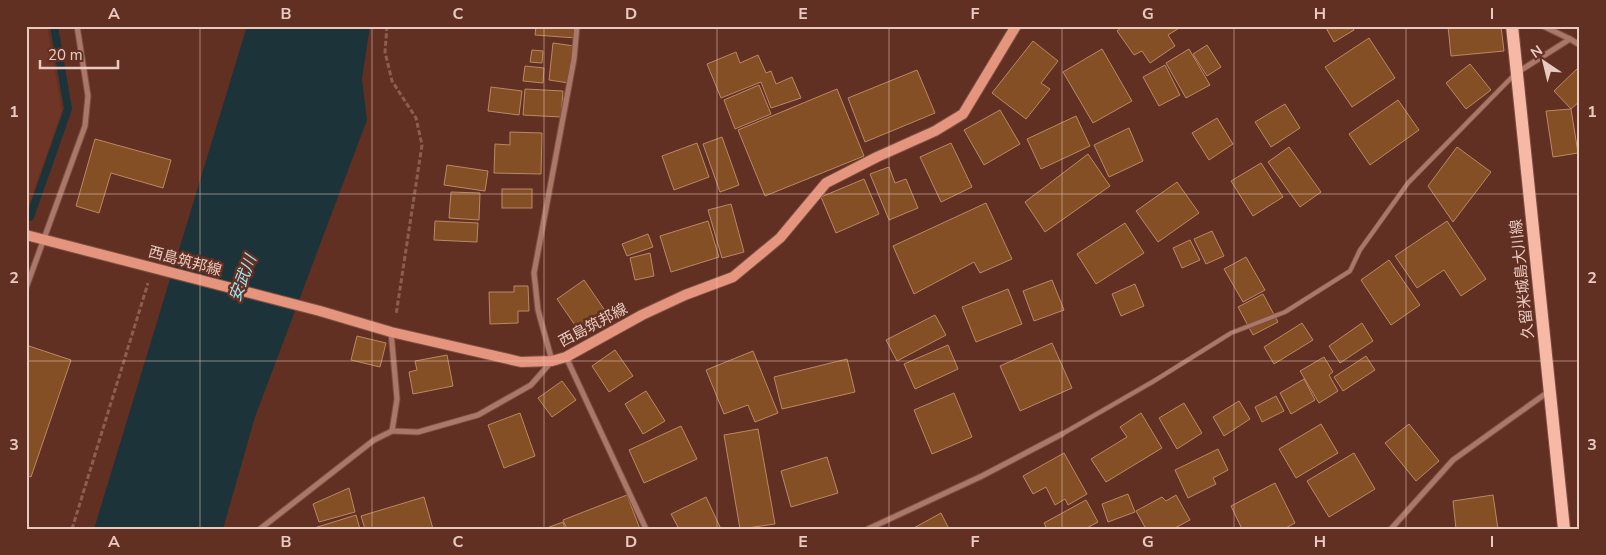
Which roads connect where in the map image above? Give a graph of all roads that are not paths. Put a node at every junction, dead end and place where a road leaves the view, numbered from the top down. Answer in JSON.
{"nodes":[{"id":1,"x":77,"y":26,"type":"edge"},
{"id":2,"x":577,"y":26,"type":"edge"},
{"id":3,"x":1016,"y":26,"type":"edge"},
{"id":4,"x":1512,"y":26,"type":"edge"},
{"id":5,"x":1543,"y":26,"type":"edge"},
{"id":6,"x":1570,"y":39,"type":"junction"},
{"id":7,"x":1580,"y":45,"type":"edge"},
{"id":8,"x":1517,"y":72,"type":"junction"},
{"id":9,"x":26,"y":235,"type":"edge"},
{"id":10,"x":44,"y":239,"type":"junction"},
{"id":11,"x":26,"y":288,"type":"edge"},
{"id":12,"x":391,"y":332,"type":"junction"},
{"id":13,"x":566,"y":358,"type":"junction"},
{"id":14,"x":552,"y":361,"type":"junction"},
{"id":15,"x":1550,"y":391,"type":"junction"},
{"id":16,"x":392,"y":431,"type":"junction"},
{"id":17,"x":1062,"y":434,"type":"joint"},
{"id":18,"x":260,"y":529,"type":"edge"},
{"id":19,"x":646,"y":529,"type":"edge"},
{"id":20,"x":868,"y":529,"type":"edge"},
{"id":21,"x":1391,"y":529,"type":"edge"},
{"id":22,"x":1564,"y":529,"type":"edge"}],
"edges":[{"from":1,"to":10,"type":"street"},
{"from":2,"to":14,"type":"street"},
{"from":3,"to":13,"type":"main road","name":"西島筑邦線"},
{"from":4,"to":8,"type":"main road","name":"久留米城島大川線"},
{"from":5,"to":6,"type":"street"},
{"from":6,"to":7,"type":"street"},
{"from":6,"to":8,"type":"street"},
{"from":8,"to":15,"type":"main road","name":"久留米城島大川線"},
{"from":8,"to":17,"type":"lane"},
{"from":9,"to":10,"type":"main road","name":"西島筑邦線"},
{"from":10,"to":11,"type":"street"},
{"from":10,"to":12,"type":"main road","name":"西島筑邦線"},
{"from":12,"to":14,"type":"main road","name":"西島筑邦線"},
{"from":12,"to":16,"type":"street"},
{"from":13,"to":14,"type":"main road","name":"西島筑邦線"},
{"from":13,"to":19,"type":"street"},
{"from":14,"to":16,"type":"street"},
{"from":15,"to":21,"type":"street"},
{"from":15,"to":22,"type":"main road","name":"久留米城島大川線"},
{"from":16,"to":18,"type":"street"},
{"from":17,"to":20,"type":"street"}]}
